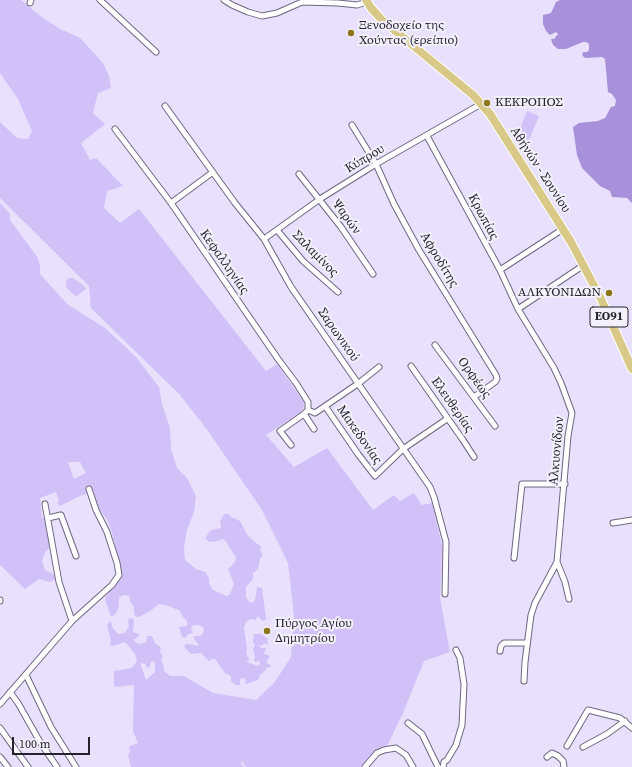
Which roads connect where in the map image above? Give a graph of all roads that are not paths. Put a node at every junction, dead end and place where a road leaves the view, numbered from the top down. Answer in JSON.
{"nodes":[{"id":1,"x":100,"y":0,"type":"edge"},
{"id":2,"x":224,"y":0,"type":"edge"},
{"id":3,"x":367,"y":1,"type":"edge"},
{"id":4,"x":156,"y":52,"type":"dead end"},
{"id":5,"x":481,"y":104,"type":"junction"},
{"id":6,"x":165,"y":106,"type":"dead end"},
{"id":7,"x":352,"y":125,"type":"dead end"},
{"id":8,"x":115,"y":129,"type":"dead end"},
{"id":9,"x":427,"y":136,"type":"junction"},
{"id":10,"x":376,"y":164,"type":"junction"},
{"id":11,"x":213,"y":172,"type":"junction"},
{"id":12,"x":299,"y":174,"type":"dead end"},
{"id":13,"x":320,"y":199,"type":"junction"},
{"id":14,"x":170,"y":203,"type":"junction"},
{"id":15,"x":563,"y":229,"type":"junction"},
{"id":16,"x":277,"y":230,"type":"junction"},
{"id":17,"x":264,"y":239,"type":"junction"},
{"id":18,"x":584,"y":264,"type":"junction"},
{"id":19,"x":500,"y":270,"type":"junction"},
{"id":20,"x":372,"y":274,"type":"dead end"},
{"id":21,"x":338,"y":292,"type":"dead end"},
{"id":22,"x":518,"y":309,"type":"junction"},
{"id":23,"x":435,"y":344,"type":"dead end"},
{"id":24,"x":379,"y":366,"type":"dead end"},
{"id":25,"x":411,"y":366,"type":"dead end"},
{"id":26,"x":632,"y":369,"type":"edge"},
{"id":27,"x":359,"y":383,"type":"junction"},
{"id":28,"x":474,"y":397,"type":"junction"},
{"id":29,"x":325,"y":406,"type":"junction"},
{"id":30,"x":306,"y":412,"type":"junction"},
{"id":31,"x":447,"y":418,"type":"junction"},
{"id":32,"x":495,"y":426,"type":"dead end"},
{"id":33,"x":314,"y":429,"type":"dead end"},
{"id":34,"x":291,"y":445,"type":"dead end"},
{"id":35,"x":404,"y":449,"type":"junction"},
{"id":36,"x":474,"y":457,"type":"dead end"},
{"id":37,"x":565,"y":484,"type":"junction"},
{"id":38,"x":89,"y":489,"type":"dead end"},
{"id":39,"x":45,"y":504,"type":"dead end"},
{"id":40,"x":48,"y":518,"type":"junction"},
{"id":41,"x":632,"y":520,"type":"edge"},
{"id":42,"x":613,"y":523,"type":"dead end"},
{"id":43,"x":76,"y":556,"type":"dead end"},
{"id":44,"x":514,"y":558,"type":"dead end"},
{"id":45,"x":557,"y":562,"type":"junction"},
{"id":46,"x":445,"y":594,"type":"dead end"},
{"id":47,"x":569,"y":599,"type":"dead end"},
{"id":48,"x":72,"y":621,"type":"junction"},
{"id":49,"x":527,"y":643,"type":"junction"},
{"id":50,"x":456,"y":650,"type":"dead end"},
{"id":51,"x":500,"y":651,"type":"dead end"},
{"id":52,"x":26,"y":675,"type":"junction"},
{"id":53,"x":524,"y":681,"type":"dead end"},
{"id":54,"x":10,"y":692,"type":"junction"},
{"id":55,"x":0,"y":704,"type":"edge"},
{"id":56,"x":625,"y":721,"type":"junction"},
{"id":57,"x":408,"y":723,"type":"dead end"},
{"id":58,"x":0,"y":728,"type":"edge"},
{"id":59,"x":632,"y":728,"type":"edge"},
{"id":60,"x":567,"y":746,"type":"dead end"},
{"id":61,"x":583,"y":747,"type":"dead end"},
{"id":62,"x":0,"y":757,"type":"edge"},
{"id":63,"x":547,"y":757,"type":"dead end"},
{"id":64,"x":8,"y":767,"type":"edge"},
{"id":65,"x":28,"y":767,"type":"edge"},
{"id":66,"x":57,"y":767,"type":"edge"},
{"id":67,"x":76,"y":767,"type":"edge"},
{"id":68,"x":365,"y":767,"type":"edge"},
{"id":69,"x":413,"y":767,"type":"edge"},
{"id":70,"x":438,"y":767,"type":"edge"},
{"id":71,"x":443,"y":767,"type":"edge"},
{"id":72,"x":564,"y":767,"type":"edge"}],
"edges":[{"from":1,"to":4,"type":"street"},
{"from":2,"to":3,"type":"street"},
{"from":3,"to":5,"type":"main road","name":"Αθήνών - Σουνίου","number":"ΕΟ91"},
{"from":5,"to":9,"type":"street","name":"Κύπρου"},
{"from":5,"to":15,"type":"main road","name":"Αθήνών - Σουνίου","number":"ΕΟ91"},
{"from":6,"to":11,"type":"street","name":"Σαρωνικού"},
{"from":7,"to":10,"type":"street","name":"Αφροδίτης"},
{"from":8,"to":14,"type":"street","name":"Κεφαλληνίας"},
{"from":9,"to":10,"type":"street","name":"Κύπρου"},
{"from":9,"to":19,"type":"street","name":"Κρωπίας"},
{"from":10,"to":13,"type":"street","name":"Κύπρου"},
{"from":10,"to":28,"type":"street","name":"Αφροδίτης"},
{"from":11,"to":14,"type":"street"},
{"from":11,"to":17,"type":"street","name":"Σαρωνικού"},
{"from":12,"to":13,"type":"street","name":"Ψαρών"},
{"from":13,"to":16,"type":"street","name":"Κύπρου"},
{"from":13,"to":20,"type":"street","name":"Ψαρών"},
{"from":14,"to":30,"type":"street","name":"Κεφαλληνίας"},
{"from":15,"to":18,"type":"main road","name":"Αθήνών - Σουνίου","number":"ΕΟ91"},
{"from":15,"to":19,"type":"street"},
{"from":16,"to":17,"type":"street","name":"Κύπρου"},
{"from":16,"to":21,"type":"street","name":"Σαλαμίνος"},
{"from":17,"to":27,"type":"street","name":"Σαρωνικού"},
{"from":18,"to":22,"type":"street"},
{"from":18,"to":26,"type":"main road","name":"Αθήνών - Σουνίου","number":"ΕΟ91"},
{"from":19,"to":22,"type":"street","name":"Κρωπίας"},
{"from":22,"to":37,"type":"street","name":"Αλκυονίδων"},
{"from":23,"to":28,"type":"street","name":"Ορφέως"},
{"from":24,"to":27,"type":"street"},
{"from":25,"to":31,"type":"street","name":"Ελευθερίας"},
{"from":27,"to":29,"type":"street"},
{"from":27,"to":35,"type":"street","name":"Σαρωνικού"},
{"from":28,"to":32,"type":"street","name":"Ορφέως"},
{"from":29,"to":30,"type":"street"},
{"from":29,"to":35,"type":"street","name":"Μακεδονίας"},
{"from":30,"to":33,"type":"street","name":"Κεφαλληνίας"},
{"from":30,"to":34,"type":"street"},
{"from":31,"to":35,"type":"street"},
{"from":31,"to":36,"type":"street","name":"Ελευθερίας"},
{"from":35,"to":46,"type":"street","name":"Σαρωνικού"},
{"from":37,"to":44,"type":"street"},
{"from":37,"to":45,"type":"street","name":"Αλκυονίδων"},
{"from":38,"to":48,"type":"street"},
{"from":39,"to":40,"type":"street"},
{"from":40,"to":43,"type":"street"},
{"from":40,"to":48,"type":"street"},
{"from":41,"to":42,"type":"street"},
{"from":45,"to":47,"type":"street"},
{"from":45,"to":49,"type":"street","name":"Αλκυονίδων"},
{"from":48,"to":52,"type":"street"},
{"from":49,"to":51,"type":"street"},
{"from":49,"to":53,"type":"street","name":"Αλκυονίδων"},
{"from":50,"to":71,"type":"street"},
{"from":52,"to":54,"type":"street"},
{"from":52,"to":67,"type":"street"},
{"from":54,"to":55,"type":"street"},
{"from":54,"to":66,"type":"street"},
{"from":56,"to":59,"type":"street"},
{"from":56,"to":60,"type":"street"},
{"from":56,"to":61,"type":"street"},
{"from":57,"to":70,"type":"street"},
{"from":58,"to":65,"type":"street"},
{"from":62,"to":64,"type":"street"},
{"from":63,"to":72,"type":"street"},
{"from":68,"to":69,"type":"street"}]}
